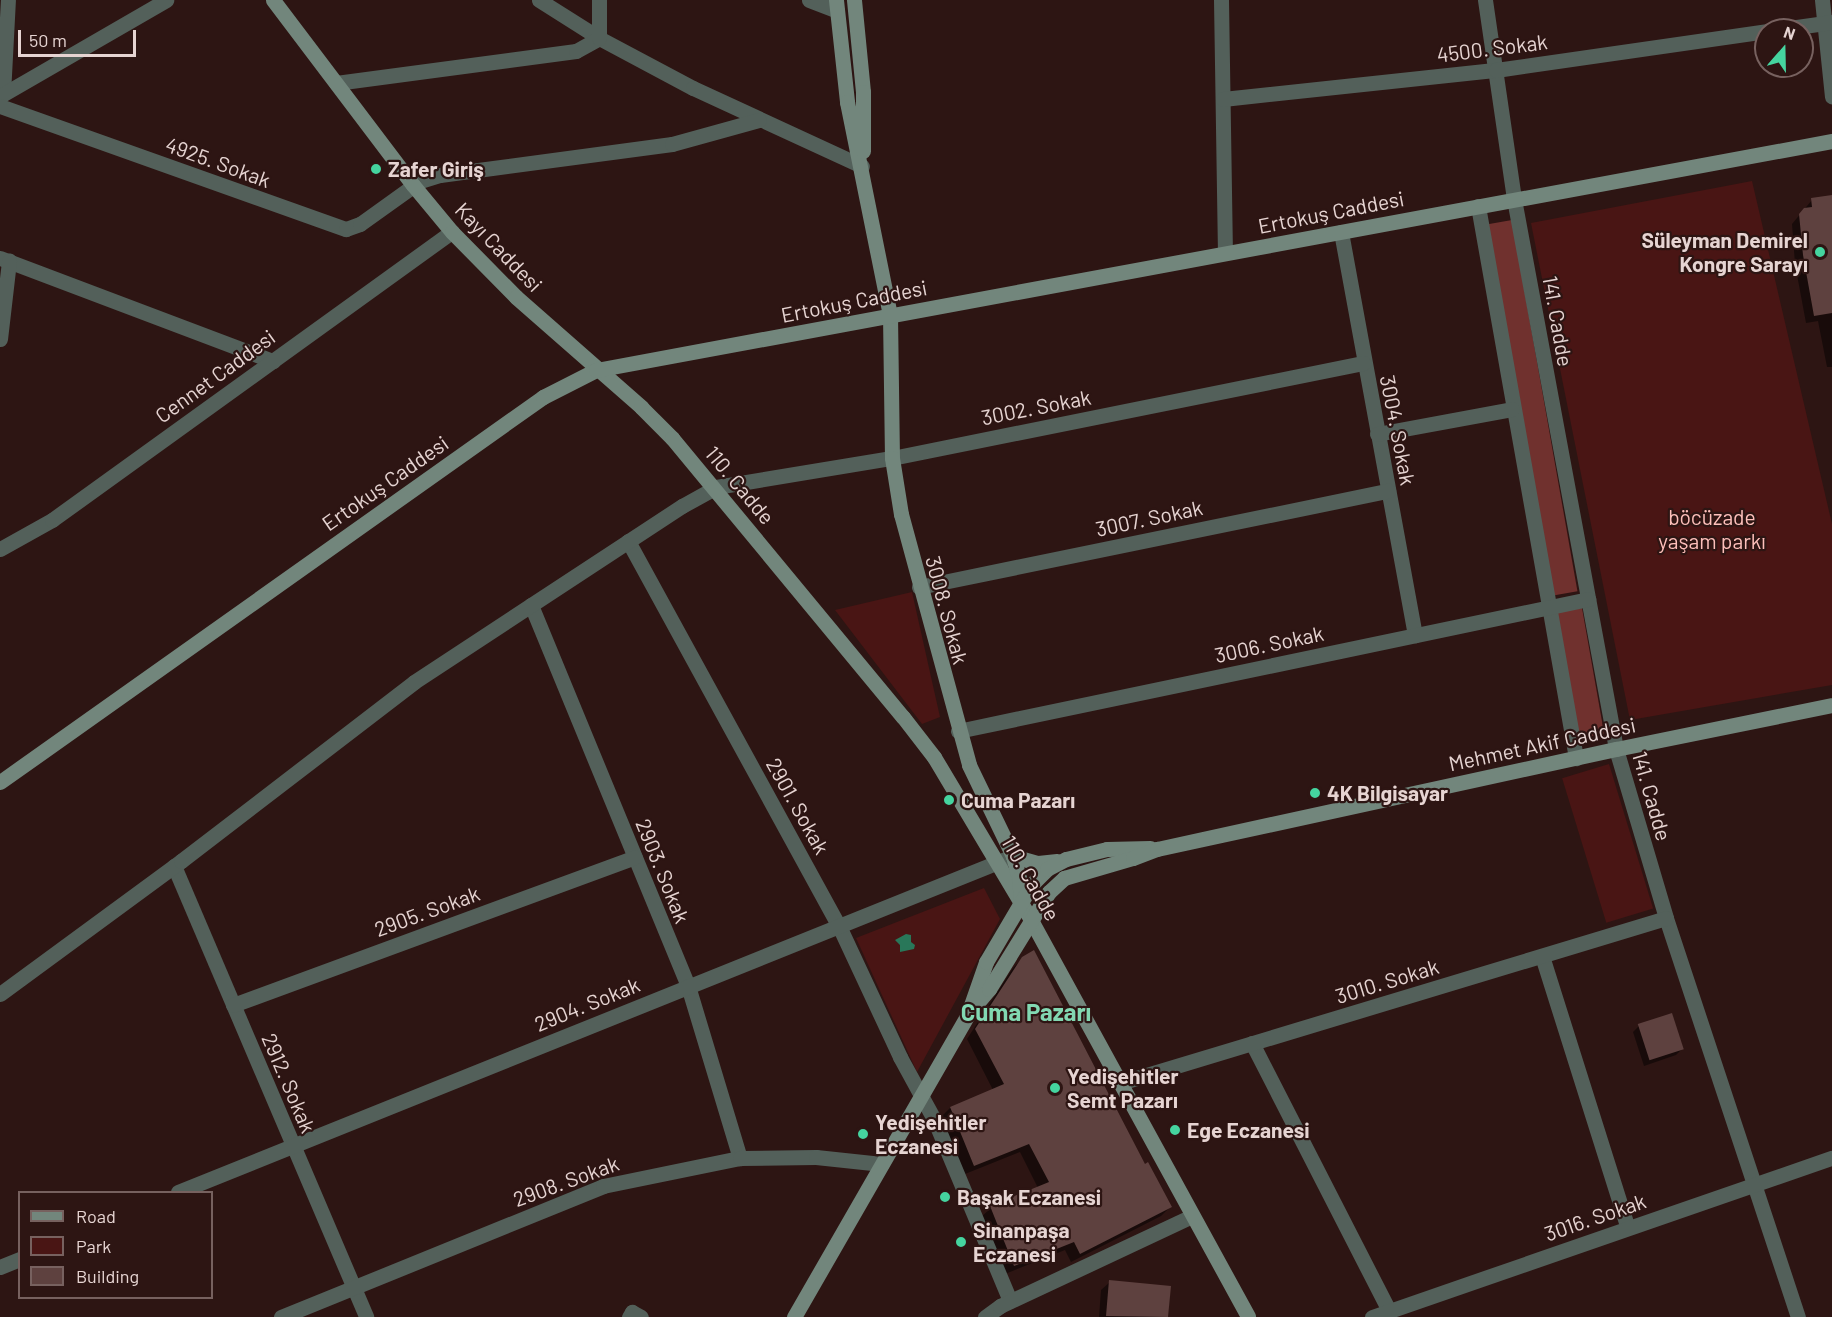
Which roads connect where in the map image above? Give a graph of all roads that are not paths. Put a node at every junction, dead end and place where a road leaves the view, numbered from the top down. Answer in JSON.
{"nodes":[{"id":1,"x":8,"y":0,"type":"edge"},
{"id":2,"x":166,"y":0,"type":"edge"},
{"id":3,"x":273,"y":0,"type":"edge"},
{"id":4,"x":539,"y":0,"type":"edge"},
{"id":5,"x":600,"y":0,"type":"edge"},
{"id":6,"x":809,"y":0,"type":"edge"},
{"id":7,"x":854,"y":0,"type":"edge"},
{"id":8,"x":1221,"y":0,"type":"edge"},
{"id":9,"x":1485,"y":0,"type":"edge"},
{"id":10,"x":1822,"y":0,"type":"edge"},
{"id":11,"x":837,"y":5,"type":"edge"},
{"id":12,"x":1827,"y":22,"type":"edge"},
{"id":13,"x":1754,"y":33,"type":"edge"},
{"id":14,"x":599,"y":38,"type":"junction"},
{"id":15,"x":1496,"y":70,"type":"junction"},
{"id":16,"x":336,"y":83,"type":"junction"},
{"id":17,"x":1832,"y":96,"type":"edge"},
{"id":18,"x":1,"y":99,"type":"edge"},
{"id":19,"x":1222,"y":99,"type":"junction"},
{"id":20,"x":759,"y":120,"type":"junction"},
{"id":21,"x":1832,"y":141,"type":"edge"},
{"id":22,"x":862,"y":166,"type":"junction"},
{"id":23,"x":413,"y":185,"type":"junction"},
{"id":24,"x":1514,"y":200,"type":"junction"},
{"id":25,"x":1478,"y":206,"type":"junction"},
{"id":26,"x":452,"y":232,"type":"junction"},
{"id":27,"x":1341,"y":232,"type":"junction"},
{"id":28,"x":1224,"y":253,"type":"junction"},
{"id":29,"x":4,"y":259,"type":"edge"},
{"id":30,"x":890,"y":315,"type":"junction"},
{"id":31,"x":0,"y":339,"type":"edge"},
{"id":32,"x":273,"y":361,"type":"junction"},
{"id":33,"x":1364,"y":363,"type":"junction"},
{"id":34,"x":596,"y":370,"type":"junction"},
{"id":35,"x":1512,"y":408,"type":"junction"},
{"id":36,"x":1377,"y":434,"type":"junction"},
{"id":37,"x":892,"y":458,"type":"junction"},
{"id":38,"x":716,"y":487,"type":"junction"},
{"id":39,"x":1388,"y":491,"type":"junction"},
{"id":40,"x":628,"y":541,"type":"junction"},
{"id":41,"x":0,"y":549,"type":"edge"},
{"id":42,"x":919,"y":587,"type":"junction"},
{"id":43,"x":1588,"y":599,"type":"junction"},
{"id":44,"x":531,"y":605,"type":"junction"},
{"id":45,"x":1548,"y":607,"type":"junction"},
{"id":46,"x":1415,"y":635,"type":"junction"},
{"id":47,"x":1832,"y":705,"type":"edge"},
{"id":48,"x":958,"y":731,"type":"junction"},
{"id":49,"x":1617,"y":749,"type":"junction"},
{"id":50,"x":1576,"y":758,"type":"junction"},
{"id":51,"x":0,"y":782,"type":"edge"},
{"id":52,"x":1157,"y":849,"type":"junction"},
{"id":53,"x":1013,"y":856,"type":"junction"},
{"id":54,"x":635,"y":857,"type":"junction"},
{"id":55,"x":1066,"y":860,"type":"junction"},
{"id":56,"x":998,"y":862,"type":"junction"},
{"id":57,"x":174,"y":866,"type":"junction"},
{"id":58,"x":1021,"y":903,"type":"junction"},
{"id":59,"x":1666,"y":918,"type":"junction"},
{"id":60,"x":1031,"y":920,"type":"junction"},
{"id":61,"x":839,"y":926,"type":"junction"},
{"id":62,"x":1542,"y":956,"type":"junction"},
{"id":63,"x":688,"y":986,"type":"junction"},
{"id":64,"x":0,"y":994,"type":"edge"},
{"id":65,"x":233,"y":1005,"type":"junction"},
{"id":66,"x":968,"y":1014,"type":"junction"},
{"id":67,"x":1252,"y":1043,"type":"junction"},
{"id":68,"x":1120,"y":1083,"type":"junction"},
{"id":69,"x":922,"y":1095,"type":"junction"},
{"id":70,"x":292,"y":1144,"type":"junction"},
{"id":71,"x":740,"y":1158,"type":"junction"},
{"id":72,"x":1832,"y":1158,"type":"edge"},
{"id":73,"x":882,"y":1164,"type":"junction"},
{"id":74,"x":1755,"y":1184,"type":"junction"},
{"id":75,"x":180,"y":1191,"type":"edge"},
{"id":76,"x":1192,"y":1216,"type":"junction"},
{"id":77,"x":1628,"y":1228,"type":"junction"},
{"id":78,"x":18,"y":1260,"type":"edge"},
{"id":79,"x":0,"y":1267,"type":"edge"},
{"id":80,"x":353,"y":1288,"type":"junction"},
{"id":81,"x":1006,"y":1308,"type":"edge"},
{"id":82,"x":1389,"y":1311,"type":"junction"},
{"id":83,"x":281,"y":1317,"type":"edge"},
{"id":84,"x":366,"y":1317,"type":"edge"},
{"id":85,"x":794,"y":1317,"type":"edge"},
{"id":86,"x":985,"y":1317,"type":"edge"},
{"id":87,"x":1248,"y":1317,"type":"edge"},
{"id":88,"x":1372,"y":1317,"type":"edge"},
{"id":89,"x":1798,"y":1317,"type":"edge"}],
"edges":[{"from":1,"to":18,"type":"street"},
{"from":2,"to":18,"type":"street"},
{"from":3,"to":16,"type":"street","name":"Kayı Caddesi"},
{"from":4,"to":14,"type":"street"},
{"from":5,"to":14,"type":"street"},
{"from":6,"to":11,"type":"street"},
{"from":7,"to":22,"type":"street"},
{"from":8,"to":19,"type":"street"},
{"from":9,"to":15,"type":"street","name":"141. Cadde"},
{"from":10,"to":12,"type":"street"},
{"from":11,"to":22,"type":"street"},
{"from":12,"to":17,"type":"street"},
{"from":13,"to":15,"type":"street","name":"4500. Sokak"},
{"from":14,"to":16,"type":"street"},
{"from":14,"to":20,"type":"street"},
{"from":15,"to":19,"type":"street","name":"4500. Sokak"},
{"from":15,"to":24,"type":"street","name":"141. Cadde"},
{"from":16,"to":23,"type":"street","name":"Kayı Caddesi"},
{"from":18,"to":23,"type":"street","name":"4925. Sokak"},
{"from":19,"to":28,"type":"street"},
{"from":20,"to":22,"type":"street"},
{"from":20,"to":23,"type":"street"},
{"from":21,"to":24,"type":"street","name":"Ertokuş Caddesi"},
{"from":22,"to":30,"type":"street","name":"3008. Sokak"},
{"from":23,"to":26,"type":"street","name":"Kayı Caddesi"},
{"from":24,"to":25,"type":"street","name":"Ertokuş Caddesi"},
{"from":24,"to":43,"type":"street","name":"141. Cadde"},
{"from":25,"to":27,"type":"street","name":"Ertokuş Caddesi"},
{"from":25,"to":35,"type":"street"},
{"from":26,"to":32,"type":"street","name":"Cennet Caddesi"},
{"from":26,"to":34,"type":"street","name":"Kayı Caddesi"},
{"from":27,"to":28,"type":"street","name":"Ertokuş Caddesi"},
{"from":27,"to":33,"type":"street","name":"3004. Sokak"},
{"from":28,"to":30,"type":"street","name":"Ertokuş Caddesi"},
{"from":29,"to":31,"type":"street"},
{"from":29,"to":32,"type":"street"},
{"from":30,"to":34,"type":"street","name":"Ertokuş Caddesi"},
{"from":30,"to":37,"type":"street","name":"3008. Sokak"},
{"from":32,"to":41,"type":"street","name":"Cennet Caddesi"},
{"from":33,"to":36,"type":"street","name":"3004. Sokak"},
{"from":33,"to":37,"type":"street","name":"3002. Sokak"},
{"from":34,"to":38,"type":"street","name":"110. Cadde"},
{"from":34,"to":51,"type":"street","name":"Ertokuş Caddesi"},
{"from":35,"to":36,"type":"street"},
{"from":35,"to":45,"type":"street"},
{"from":36,"to":39,"type":"street","name":"3004. Sokak"},
{"from":37,"to":38,"type":"street","name":"3002. Sokak"},
{"from":37,"to":42,"type":"street","name":"3008. Sokak"},
{"from":38,"to":40,"type":"street"},
{"from":38,"to":56,"type":"street","name":"110. Cadde"},
{"from":39,"to":42,"type":"street","name":"3007. Sokak"},
{"from":39,"to":46,"type":"street","name":"3004. Sokak"},
{"from":40,"to":44,"type":"street"},
{"from":40,"to":61,"type":"street","name":"2901. Sokak"},
{"from":42,"to":48,"type":"street","name":"3008. Sokak"},
{"from":43,"to":45,"type":"street","name":"3006. Sokak"},
{"from":43,"to":49,"type":"street","name":"141. Cadde"},
{"from":44,"to":54,"type":"street","name":"2903. Sokak"},
{"from":44,"to":57,"type":"street"},
{"from":45,"to":46,"type":"street","name":"3006. Sokak"},
{"from":45,"to":50,"type":"street"},
{"from":46,"to":48,"type":"street","name":"3006. Sokak"},
{"from":47,"to":49,"type":"street","name":"Mehmet Akif Caddesi"},
{"from":48,"to":53,"type":"street","name":"3008. Sokak"},
{"from":49,"to":50,"type":"street","name":"Mehmet Akif Caddesi"},
{"from":49,"to":59,"type":"street","name":"141. Cadde"},
{"from":50,"to":52,"type":"street","name":"Mehmet Akif Caddesi"},
{"from":52,"to":55,"type":"street","name":"Mehmet Akif Caddesi"},
{"from":52,"to":60,"type":"street","name":"Mehmet Akif Caddesi"},
{"from":53,"to":55,"type":"street"},
{"from":53,"to":56,"type":"street","name":"2904. Sokak"},
{"from":53,"to":58,"type":"street","name":"3008. Sokak"},
{"from":54,"to":63,"type":"street","name":"2903. Sokak"},
{"from":54,"to":65,"type":"street","name":"2905. Sokak"},
{"from":55,"to":58,"type":"street","name":"Mehmet Akif Caddesi"},
{"from":56,"to":58,"type":"street","name":"110. Cadde"},
{"from":56,"to":61,"type":"street","name":"2904. Sokak"},
{"from":57,"to":64,"type":"street"},
{"from":57,"to":65,"type":"street","name":"2912. Sokak"},
{"from":58,"to":60,"type":"street","name":"110. Cadde"},
{"from":58,"to":66,"type":"street","name":"Mehmet Akif Caddesi"},
{"from":59,"to":62,"type":"street","name":"3010. Sokak"},
{"from":59,"to":74,"type":"street","name":"141. Cadde"},
{"from":60,"to":66,"type":"street","name":"Mehmet Akif Caddesi"},
{"from":60,"to":68,"type":"street","name":"110. Cadde"},
{"from":61,"to":63,"type":"street","name":"2904. Sokak"},
{"from":61,"to":69,"type":"street","name":"2901. Sokak"},
{"from":62,"to":67,"type":"street","name":"3010. Sokak"},
{"from":62,"to":77,"type":"street"},
{"from":63,"to":70,"type":"street","name":"2904. Sokak"},
{"from":63,"to":71,"type":"street","name":"2903. Sokak"},
{"from":65,"to":70,"type":"street","name":"2912. Sokak"},
{"from":66,"to":69,"type":"street","name":"Mehmet Akif Caddesi"},
{"from":67,"to":68,"type":"street","name":"3010. Sokak"},
{"from":67,"to":82,"type":"street"},
{"from":68,"to":76,"type":"street","name":"110. Cadde"},
{"from":69,"to":73,"type":"street","name":"Mehmet Akif Caddesi"},
{"from":69,"to":81,"type":"street","name":"2901. Sokak"},
{"from":70,"to":75,"type":"street","name":"2904. Sokak"},
{"from":70,"to":80,"type":"street","name":"2912. Sokak"},
{"from":71,"to":73,"type":"street","name":"2908. Sokak"},
{"from":71,"to":80,"type":"street","name":"2908. Sokak"},
{"from":72,"to":74,"type":"street","name":"3016. Sokak"},
{"from":73,"to":85,"type":"street","name":"Mehmet Akif Caddesi"},
{"from":74,"to":77,"type":"street","name":"3016. Sokak"},
{"from":74,"to":89,"type":"street","name":"141. Cadde"},
{"from":76,"to":81,"type":"street"},
{"from":76,"to":87,"type":"street","name":"110. Cadde"},
{"from":77,"to":82,"type":"street","name":"3016. Sokak"},
{"from":78,"to":79,"type":"street"},
{"from":80,"to":83,"type":"street","name":"2908. Sokak"},
{"from":80,"to":84,"type":"street","name":"2912. Sokak"},
{"from":81,"to":86,"type":"street"},
{"from":82,"to":88,"type":"street","name":"3016. Sokak"}]}
